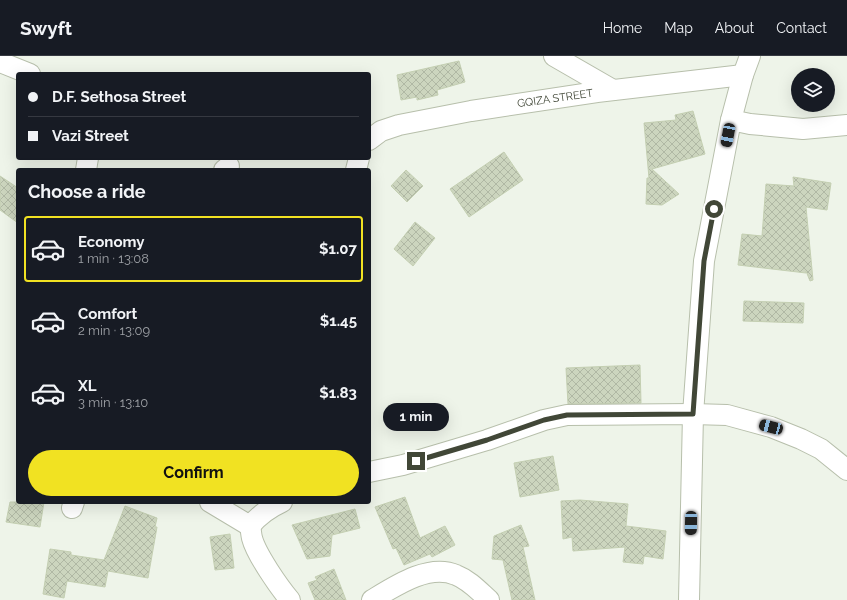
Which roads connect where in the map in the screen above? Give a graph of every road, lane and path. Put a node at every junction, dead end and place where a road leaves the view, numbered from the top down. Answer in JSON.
{"nodes":[{"id":1,"x":554,"y":56,"type":"edge"},
{"id":2,"x":750,"y":56,"type":"edge"},
{"id":3,"x":0,"y":62,"type":"edge"},
{"id":4,"x":25,"y":72,"type":"edge"},
{"id":5,"x":743,"y":75,"type":"junction"},
{"id":6,"x":613,"y":90,"type":"junction"},
{"id":7,"x":731,"y":120,"type":"junction"},
{"id":8,"x":847,"y":125,"type":"edge"},
{"id":9,"x":371,"y":138,"type":"edge"},
{"id":10,"x":693,"y":414,"type":"junction"},
{"id":11,"x":846,"y":467,"type":"edge"},
{"id":12,"x":371,"y":472,"type":"edge"},
{"id":13,"x":213,"y":504,"type":"edge"},
{"id":14,"x":278,"y":504,"type":"edge"},
{"id":15,"x":250,"y":526,"type":"junction"},
{"id":16,"x":290,"y":600,"type":"edge"},
{"id":17,"x":372,"y":600,"type":"edge"},
{"id":18,"x":489,"y":600,"type":"edge"},
{"id":19,"x":689,"y":600,"type":"edge"}],
"edges":[{"from":1,"to":6,"type":"street"},
{"from":2,"to":5,"type":"street"},
{"from":3,"to":4,"type":"street"},
{"from":5,"to":6,"type":"street","name":"GQIZA STREET"},
{"from":5,"to":7,"type":"street"},
{"from":6,"to":9,"type":"street","name":"GQIZA STREET"},
{"from":7,"to":8,"type":"street"},
{"from":7,"to":10,"type":"street"},
{"from":10,"to":11,"type":"street"},
{"from":10,"to":12,"type":"street"},
{"from":10,"to":19,"type":"street"},
{"from":13,"to":15,"type":"street"},
{"from":14,"to":15,"type":"street"},
{"from":15,"to":16,"type":"street"},
{"from":17,"to":18,"type":"street"}]}
